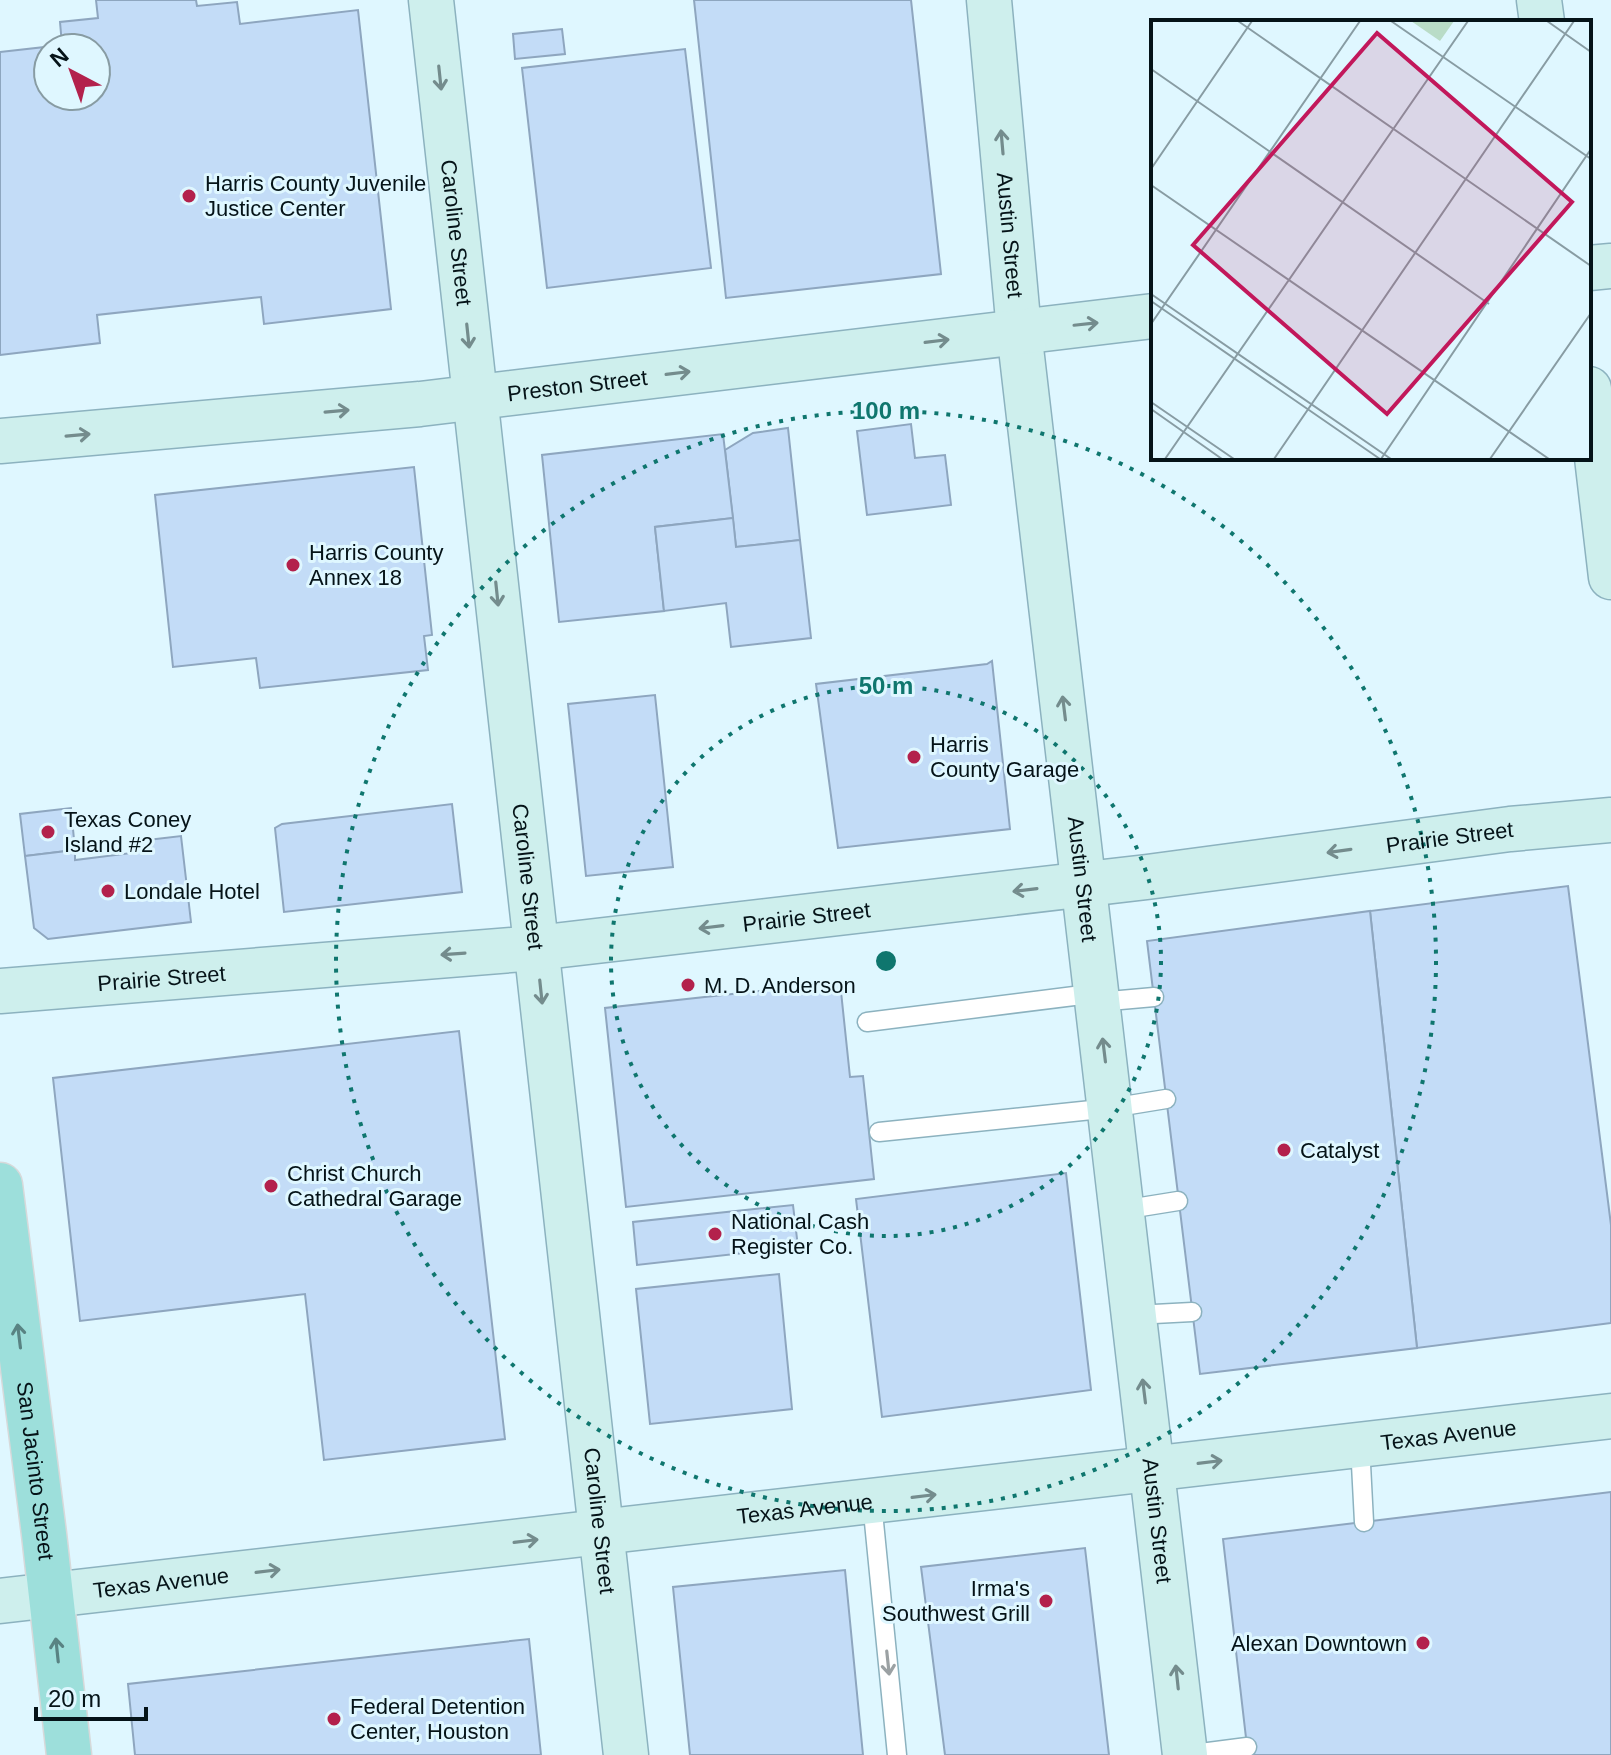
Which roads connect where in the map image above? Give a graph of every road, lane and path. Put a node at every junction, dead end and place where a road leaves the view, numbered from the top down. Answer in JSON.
{"nodes":[{"id":1,"x":431,"y":0,"type":"edge"},
{"id":2,"x":989,"y":0,"type":"edge"},
{"id":3,"x":1539,"y":0,"type":"edge"},
{"id":4,"x":1542,"y":20,"type":"edge"},
{"id":5,"x":1611,"y":266,"type":"edge"},
{"id":6,"x":1591,"y":268,"type":"edge"},
{"id":7,"x":1151,"y":316,"type":"edge"},
{"id":8,"x":1019,"y":331,"type":"junction"},
{"id":9,"x":475,"y":397,"type":"junction"},
{"id":10,"x":1591,"y":406,"type":"edge"},
{"id":11,"x":0,"y":441,"type":"edge"},
{"id":12,"x":1611,"y":577,"type":"edge"},
{"id":13,"x":1611,"y":820,"type":"edge"},
{"id":14,"x":1085,"y":882,"type":"junction"},
{"id":15,"x":536,"y":948,"type":"junction"},
{"id":16,"x":0,"y":991,"type":"edge"},
{"id":17,"x":1154,"y":997,"type":"dead end"},
{"id":18,"x":1098,"y":998,"type":"junction"},
{"id":19,"x":867,"y":1022,"type":"dead end"},
{"id":20,"x":1166,"y":1099,"type":"dead end"},
{"id":21,"x":1111,"y":1108,"type":"junction"},
{"id":22,"x":879,"y":1132,"type":"dead end"},
{"id":23,"x":0,"y":1185,"type":"edge"},
{"id":24,"x":1178,"y":1201,"type":"dead end"},
{"id":25,"x":1122,"y":1210,"type":"junction"},
{"id":26,"x":1192,"y":1312,"type":"dead end"},
{"id":27,"x":1135,"y":1315,"type":"junction"},
{"id":28,"x":1611,"y":1416,"type":"edge"},
{"id":29,"x":1360,"y":1445,"type":"junction"},
{"id":30,"x":1152,"y":1469,"type":"junction"},
{"id":31,"x":872,"y":1502,"type":"junction"},
{"id":32,"x":1364,"y":1522,"type":"dead end"},
{"id":33,"x":601,"y":1533,"type":"junction"},
{"id":34,"x":52,"y":1596,"type":"junction"},
{"id":35,"x":0,"y":1601,"type":"edge"},
{"id":36,"x":1247,"y":1747,"type":"dead end"},
{"id":37,"x":69,"y":1755,"type":"edge"},
{"id":38,"x":626,"y":1755,"type":"edge"},
{"id":39,"x":897,"y":1755,"type":"edge"},
{"id":40,"x":1185,"y":1755,"type":"edge"}],
"edges":[{"from":1,"to":9,"type":"street","name":"Caroline Street","one_way":true},
{"from":8,"to":2,"type":"street","name":"Austin Street","one_way":true},
{"from":3,"to":4,"type":"street"},
{"from":5,"to":6,"type":"street"},
{"from":8,"to":7,"type":"street","name":"Preston Street","one_way":true},
{"from":9,"to":8,"type":"street","name":"Preston Street","one_way":true},
{"from":14,"to":8,"type":"street","name":"Austin Street","one_way":true},
{"from":11,"to":9,"type":"street","name":"Preston Street","one_way":true},
{"from":9,"to":15,"type":"street","name":"Caroline Street","one_way":true},
{"from":10,"to":12,"type":"street"},
{"from":13,"to":14,"type":"street","name":"Prairie Street","one_way":true},
{"from":14,"to":15,"type":"street","name":"Prairie Street","one_way":true},
{"from":14,"to":18,"type":"street","name":"Austin Street"},
{"from":15,"to":16,"type":"street","name":"Prairie Street","one_way":true},
{"from":15,"to":33,"type":"street","name":"Caroline Street","one_way":true},
{"from":17,"to":18,"type":"lane"},
{"from":18,"to":19,"type":"lane"},
{"from":21,"to":18,"type":"street","name":"Austin Street","one_way":true},
{"from":20,"to":21,"type":"lane"},
{"from":21,"to":22,"type":"lane"},
{"from":21,"to":25,"type":"street","name":"Austin Street"},
{"from":34,"to":23,"type":"main road","name":"San Jacinto Street","one_way":true},
{"from":24,"to":25,"type":"lane"},
{"from":25,"to":27,"type":"street","name":"Austin Street"},
{"from":26,"to":27,"type":"lane"},
{"from":30,"to":27,"type":"street","name":"Austin Street","one_way":true},
{"from":28,"to":29,"type":"street","name":"Texas Avenue"},
{"from":30,"to":29,"type":"street","name":"Texas Avenue","one_way":true},
{"from":29,"to":32,"type":"lane"},
{"from":31,"to":30,"type":"street","name":"Texas Avenue","one_way":true},
{"from":40,"to":30,"type":"street","name":"Austin Street","one_way":true},
{"from":31,"to":33,"type":"street","name":"Texas Avenue"},
{"from":31,"to":39,"type":"lane","one_way":true},
{"from":34,"to":33,"type":"street","name":"Texas Avenue","one_way":true},
{"from":33,"to":38,"type":"street","name":"Caroline Street"},
{"from":34,"to":35,"type":"street","name":"Texas Avenue"},
{"from":37,"to":34,"type":"main road","name":"San Jacinto Street","one_way":true},
{"from":36,"to":40,"type":"lane"}]}
